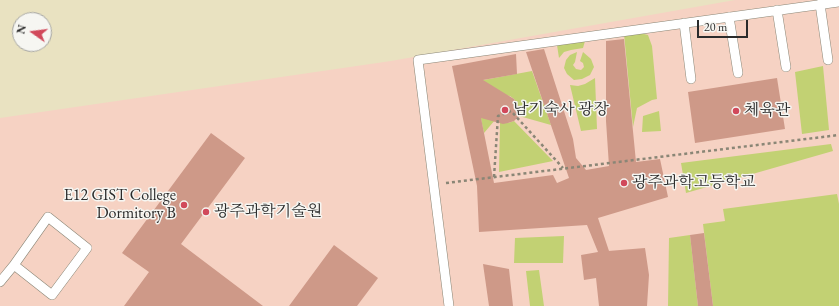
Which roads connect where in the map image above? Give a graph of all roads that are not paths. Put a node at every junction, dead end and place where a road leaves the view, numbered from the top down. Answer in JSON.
{"nodes":[{"id":1,"x":839,"y":2,"type":"edge"},
{"id":2,"x":820,"y":4,"type":"junction"},
{"id":3,"x":777,"y":10,"type":"junction"},
{"id":4,"x":729,"y":17,"type":"junction"},
{"id":5,"x":684,"y":23,"type":"junction"},
{"id":6,"x":828,"y":60,"type":"dead end"},
{"id":7,"x":786,"y":67,"type":"dead end"},
{"id":8,"x":738,"y":73,"type":"dead end"},
{"id":9,"x":691,"y":79,"type":"dead end"},
{"id":10,"x":14,"y":265,"type":"junction"},
{"id":11,"x":0,"y":282,"type":"edge"},
{"id":12,"x":448,"y":306,"type":"edge"}],
"edges":[{"from":1,"to":2,"type":"lane"},
{"from":2,"to":3,"type":"lane"},
{"from":2,"to":6,"type":"lane"},
{"from":3,"to":4,"type":"lane"},
{"from":3,"to":7,"type":"lane"},
{"from":4,"to":5,"type":"lane"},
{"from":4,"to":8,"type":"lane"},
{"from":5,"to":9,"type":"lane"},
{"from":5,"to":12,"type":"lane"},
{"from":10,"to":10,"type":"lane"},
{"from":10,"to":11,"type":"lane"}]}
